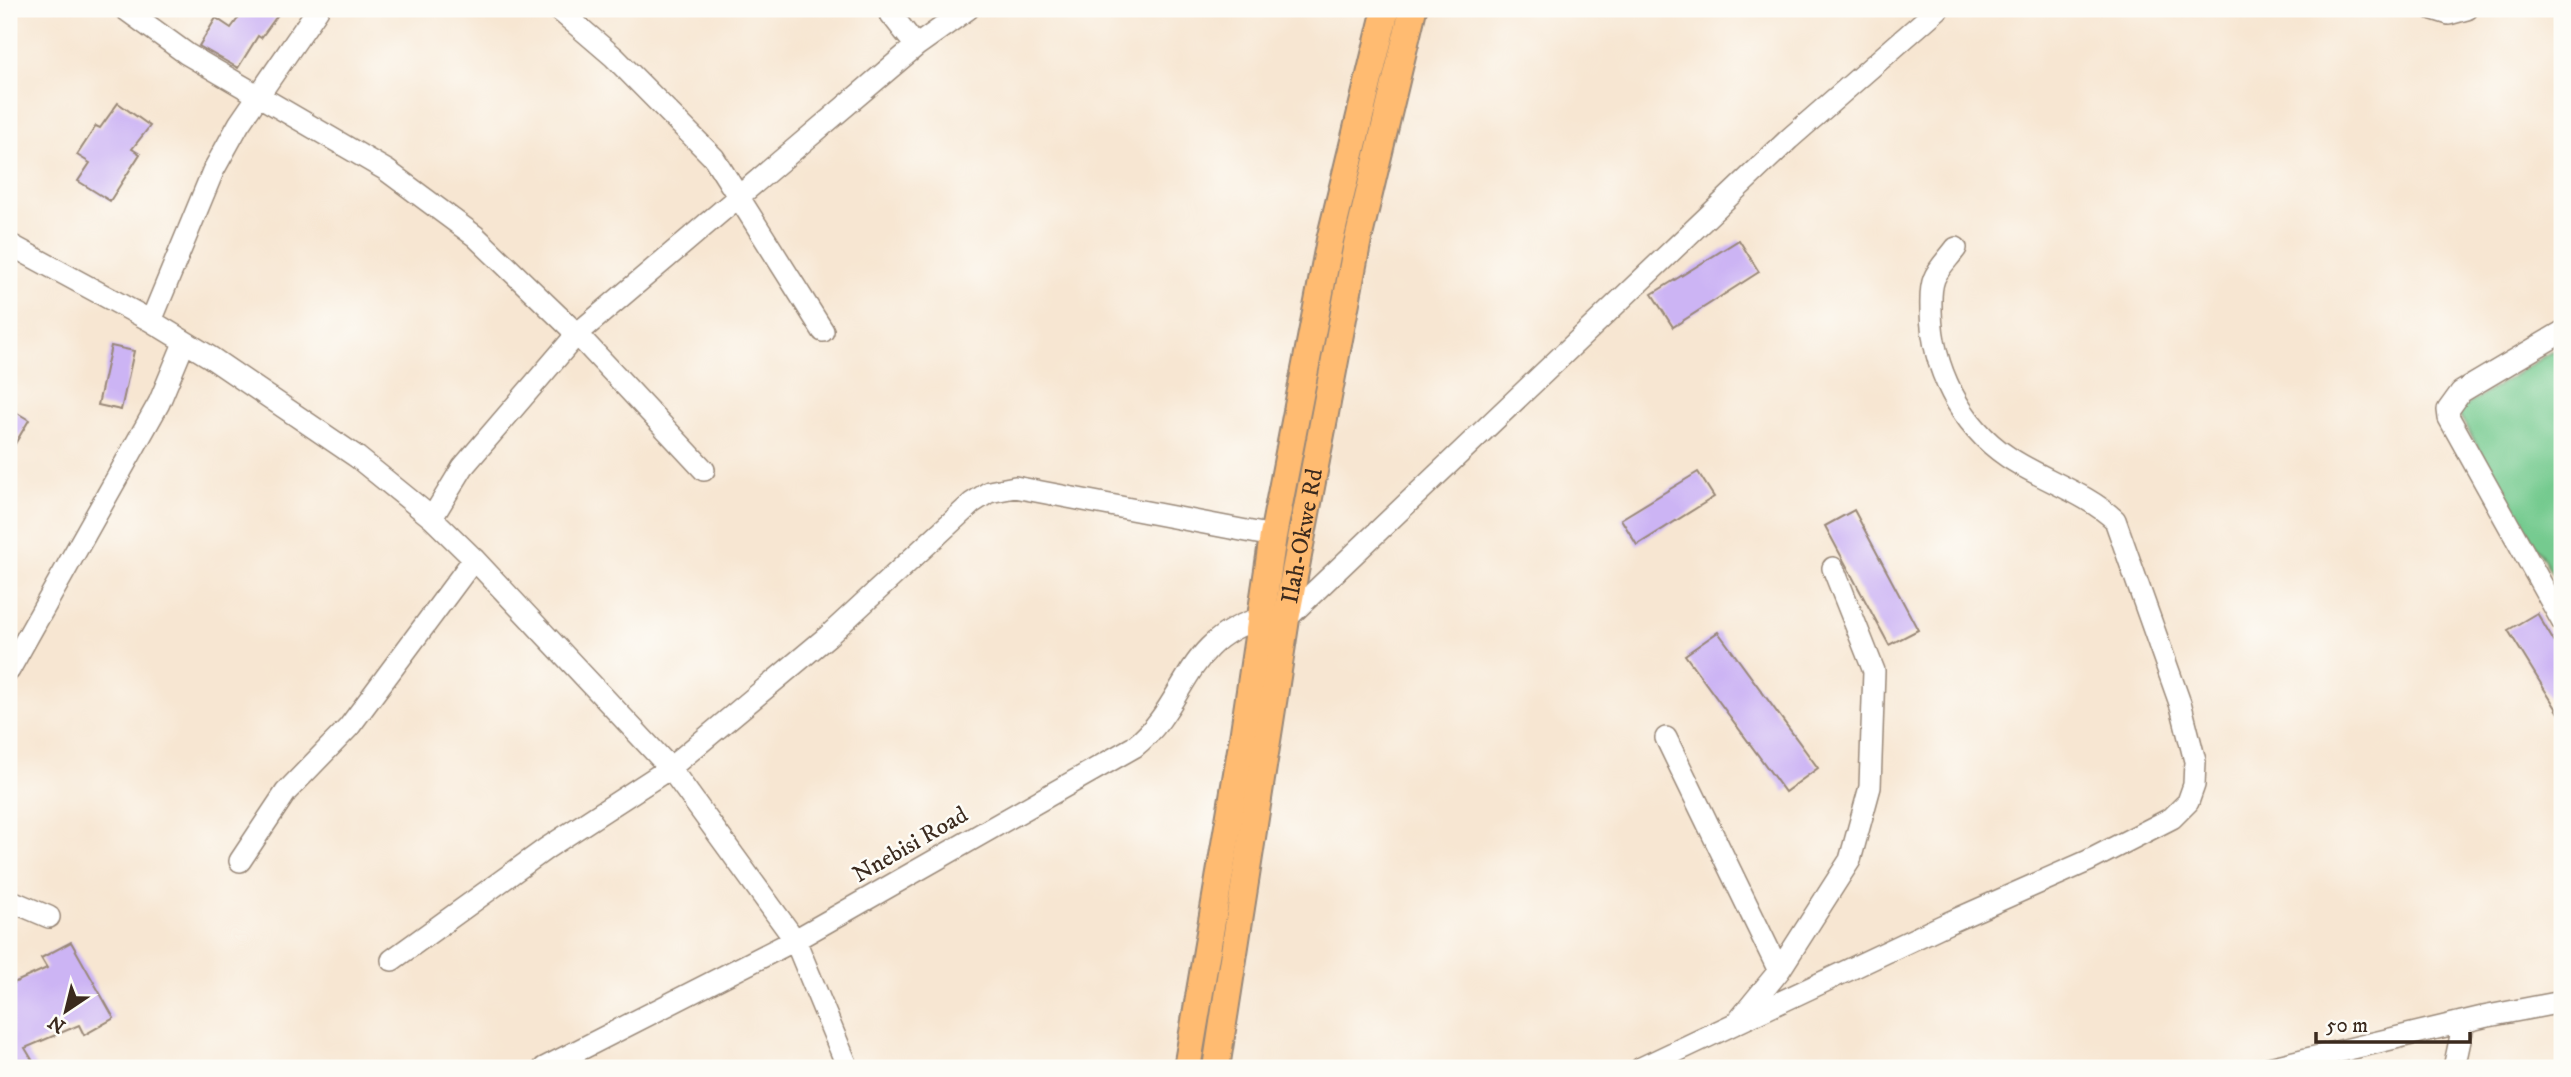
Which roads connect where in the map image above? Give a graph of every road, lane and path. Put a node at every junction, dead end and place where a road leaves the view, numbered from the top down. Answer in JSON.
{"nodes":[{"id":1,"x":125,"y":9,"type":"edge"},
{"id":2,"x":318,"y":9,"type":"edge"},
{"id":3,"x":558,"y":9,"type":"edge"},
{"id":4,"x":887,"y":9,"type":"edge"},
{"id":5,"x":968,"y":9,"type":"edge"},
{"id":6,"x":1386,"y":9,"type":"edge"},
{"id":7,"x":1413,"y":9,"type":"edge"},
{"id":8,"x":1938,"y":9,"type":"edge"},
{"id":9,"x":2433,"y":9,"type":"edge"},
{"id":10,"x":2467,"y":9,"type":"edge"},
{"id":11,"x":916,"y":46,"type":"junction"},
{"id":12,"x":259,"y":96,"type":"junction"},
{"id":13,"x":737,"y":195,"type":"junction"},
{"id":14,"x":9,"y":244,"type":"edge"},
{"id":15,"x":1956,"y":248,"type":"dead end"},
{"id":16,"x":151,"y":321,"type":"junction"},
{"id":17,"x":823,"y":331,"type":"dead end"},
{"id":18,"x":2562,"y":332,"type":"edge"},
{"id":19,"x":577,"y":334,"type":"junction"},
{"id":20,"x":184,"y":343,"type":"junction"},
{"id":21,"x":704,"y":471,"type":"dead end"},
{"id":22,"x":432,"y":518,"type":"junction"},
{"id":23,"x":1273,"y":536,"type":"junction"},
{"id":24,"x":474,"y":559,"type":"junction"},
{"id":25,"x":1833,"y":568,"type":"dead end"},
{"id":26,"x":1274,"y":619,"type":"junction"},
{"id":27,"x":2562,"y":621,"type":"edge"},
{"id":28,"x":9,"y":670,"type":"edge"},
{"id":29,"x":1665,"y":738,"type":"dead end"},
{"id":30,"x":670,"y":768,"type":"junction"},
{"id":31,"x":240,"y":861,"type":"dead end"},
{"id":32,"x":9,"y":900,"type":"edge"},
{"id":33,"x":49,"y":917,"type":"dead end"},
{"id":34,"x":795,"y":940,"type":"junction"},
{"id":35,"x":392,"y":960,"type":"dead end"},
{"id":36,"x":1779,"y":971,"type":"junction"},
{"id":37,"x":2562,"y":1002,"type":"edge"},
{"id":38,"x":2464,"y":1021,"type":"junction"},
{"id":39,"x":1736,"y":1025,"type":"junction"},
{"id":40,"x":544,"y":1068,"type":"edge"},
{"id":41,"x":848,"y":1068,"type":"edge"},
{"id":42,"x":1187,"y":1068,"type":"edge"},
{"id":43,"x":1216,"y":1068,"type":"edge"},
{"id":44,"x":1641,"y":1068,"type":"edge"},
{"id":45,"x":2269,"y":1068,"type":"edge"},
{"id":46,"x":2454,"y":1068,"type":"edge"}],
"edges":[{"from":1,"to":12,"type":"street"},
{"from":2,"to":12,"type":"street"},
{"from":3,"to":13,"type":"street"},
{"from":4,"to":11,"type":"street"},
{"from":5,"to":11,"type":"street"},
{"from":6,"to":23,"type":"main road"},
{"from":7,"to":26,"type":"main road","name":"Ilah-Okwe Rd"},
{"from":8,"to":26,"type":"street"},
{"from":9,"to":10,"type":"street"},
{"from":11,"to":13,"type":"street"},
{"from":12,"to":16,"type":"street"},
{"from":12,"to":19,"type":"street"},
{"from":13,"to":17,"type":"street"},
{"from":13,"to":19,"type":"street"},
{"from":14,"to":16,"type":"street"},
{"from":15,"to":39,"type":"street"},
{"from":16,"to":20,"type":"street"},
{"from":18,"to":27,"type":"street"},
{"from":19,"to":21,"type":"street"},
{"from":19,"to":22,"type":"street"},
{"from":20,"to":22,"type":"street"},
{"from":20,"to":28,"type":"street"},
{"from":22,"to":24,"type":"street"},
{"from":23,"to":26,"type":"main road"},
{"from":23,"to":30,"type":"street"},
{"from":24,"to":30,"type":"street"},
{"from":24,"to":31,"type":"street"},
{"from":25,"to":36,"type":"street"},
{"from":26,"to":34,"type":"street","name":"Nnebisi Road"},
{"from":26,"to":42,"type":"main road"},
{"from":26,"to":43,"type":"main road","name":"Ilah-Okwe Rd"},
{"from":29,"to":36,"type":"street"},
{"from":30,"to":34,"type":"street"},
{"from":30,"to":35,"type":"street"},
{"from":32,"to":33,"type":"street"},
{"from":34,"to":40,"type":"street","name":"Nnebisi Road"},
{"from":34,"to":41,"type":"street"},
{"from":36,"to":39,"type":"street"},
{"from":37,"to":38,"type":"street"},
{"from":38,"to":45,"type":"street"},
{"from":38,"to":46,"type":"street"},
{"from":39,"to":44,"type":"street"}]}
